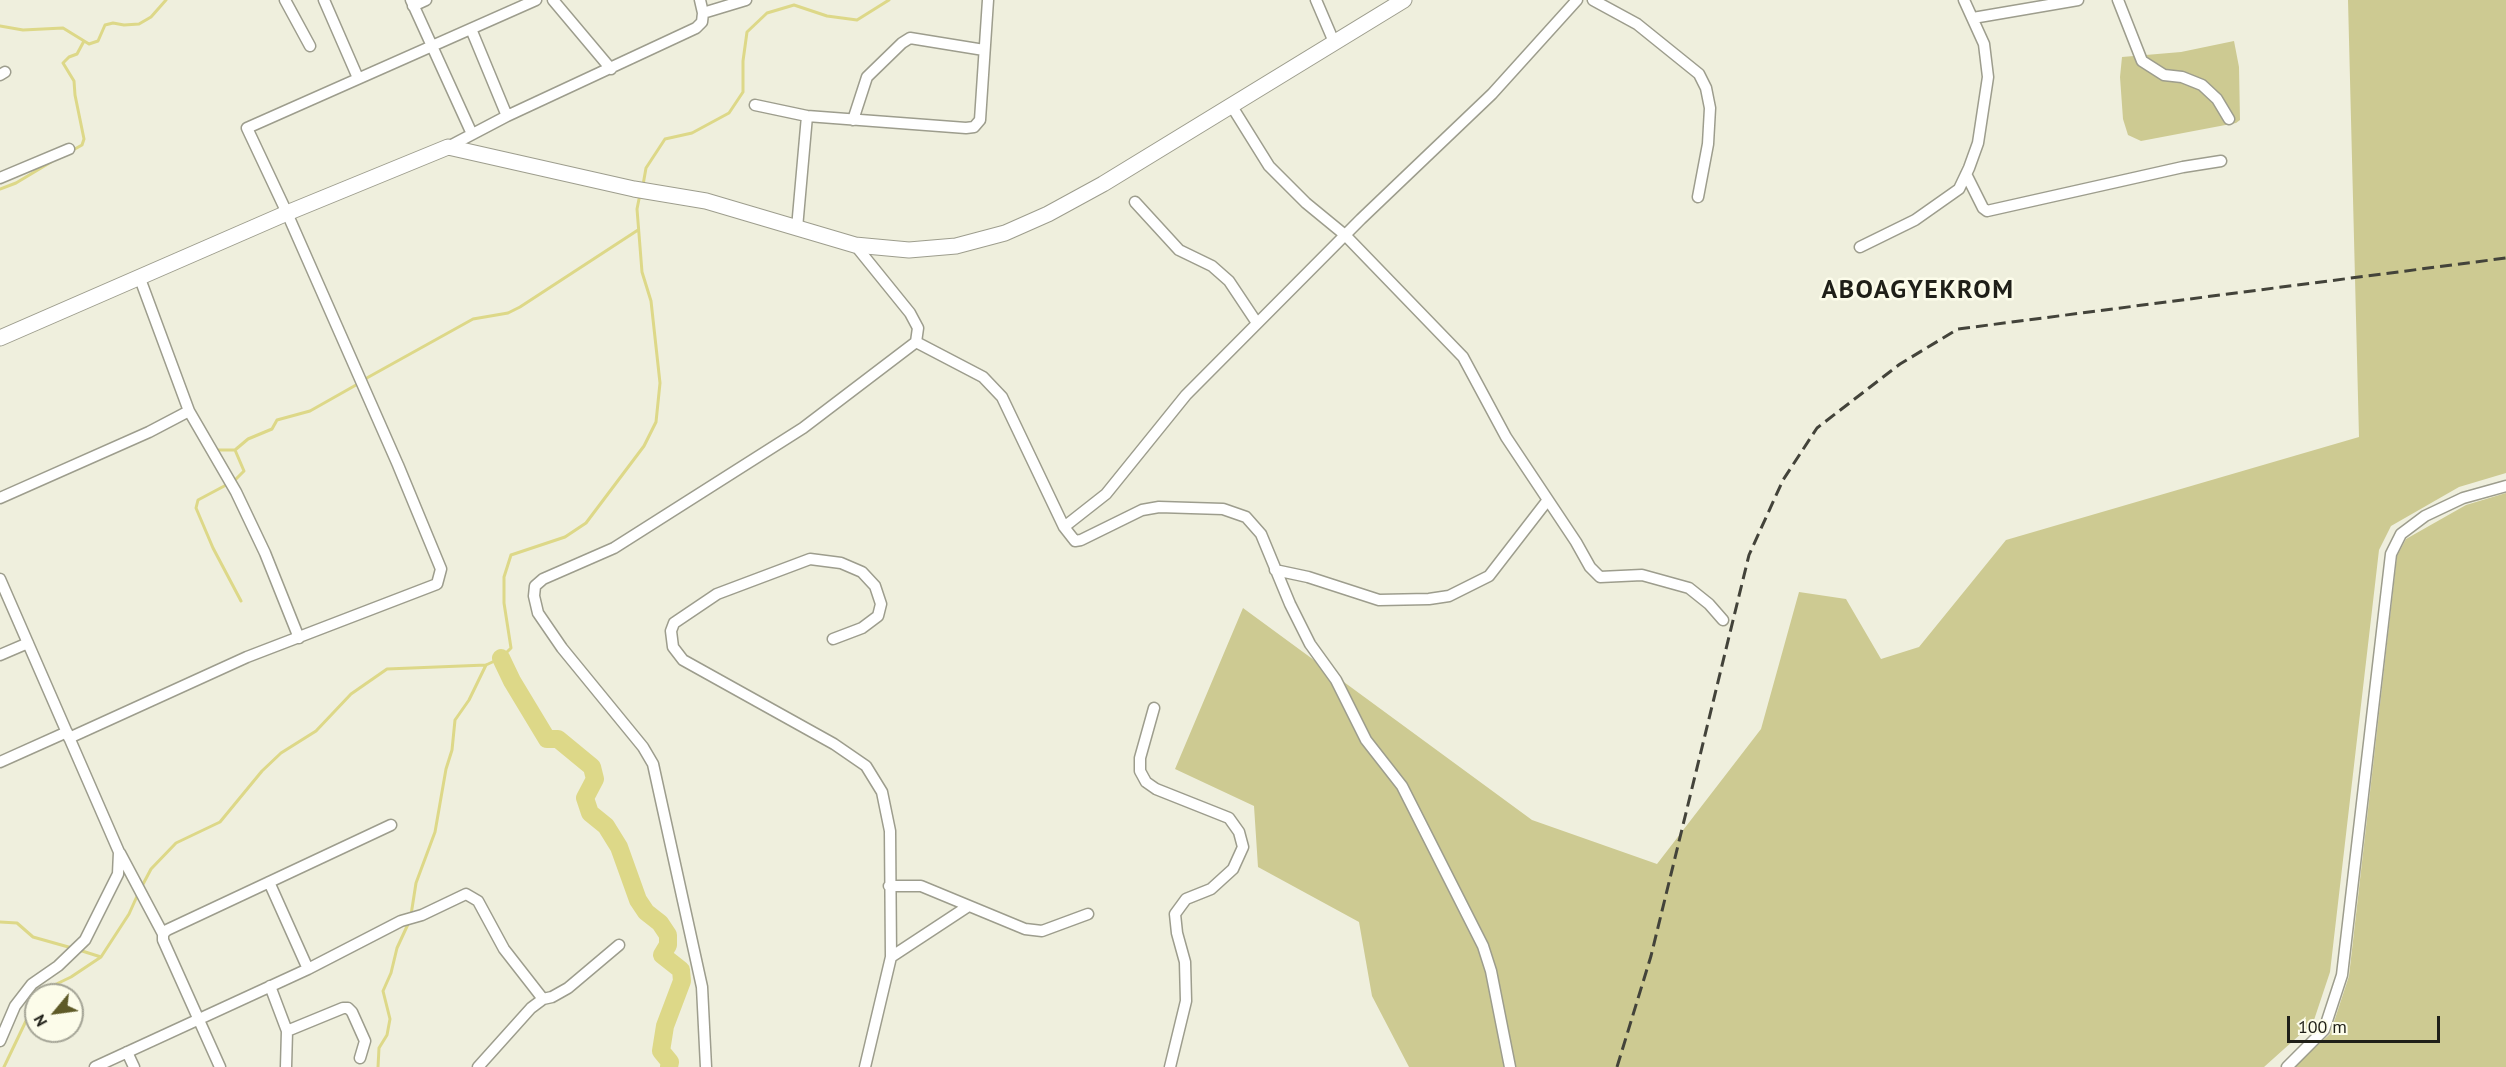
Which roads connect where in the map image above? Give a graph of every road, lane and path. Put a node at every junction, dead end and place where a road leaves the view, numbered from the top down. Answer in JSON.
{"nodes":[{"id":1,"x":285,"y":0,"type":"edge"},
{"id":2,"x":324,"y":0,"type":"edge"},
{"id":3,"x":426,"y":0,"type":"edge"},
{"id":4,"x":536,"y":0,"type":"edge"},
{"id":5,"x":553,"y":0,"type":"edge"},
{"id":6,"x":700,"y":0,"type":"edge"},
{"id":7,"x":746,"y":0,"type":"edge"},
{"id":8,"x":988,"y":0,"type":"edge"},
{"id":9,"x":1316,"y":0,"type":"edge"},
{"id":10,"x":1404,"y":0,"type":"edge"},
{"id":11,"x":1577,"y":0,"type":"edge"},
{"id":12,"x":1593,"y":0,"type":"edge"},
{"id":13,"x":1964,"y":0,"type":"edge"},
{"id":14,"x":2078,"y":0,"type":"edge"},
{"id":15,"x":2118,"y":0,"type":"edge"},
{"id":16,"x":412,"y":3,"type":"edge"},
{"id":17,"x":703,"y":13,"type":"junction"},
{"id":18,"x":1973,"y":18,"type":"junction"},
{"id":19,"x":471,"y":28,"type":"junction"},
{"id":20,"x":1334,"y":42,"type":"junction"},
{"id":21,"x":432,"y":45,"type":"junction"},
{"id":22,"x":309,"y":46,"type":"dead end"},
{"id":23,"x":984,"y":50,"type":"junction"},
{"id":24,"x":611,"y":69,"type":"junction"},
{"id":25,"x":358,"y":78,"type":"junction"},
{"id":26,"x":755,"y":105,"type":"dead end"},
{"id":27,"x":1231,"y":105,"type":"junction"},
{"id":28,"x":507,"y":116,"type":"junction"},
{"id":29,"x":807,"y":116,"type":"junction"},
{"id":30,"x":2229,"y":119,"type":"dead end"},
{"id":31,"x":853,"y":120,"type":"junction"},
{"id":32,"x":472,"y":134,"type":"junction"},
{"id":33,"x":448,"y":147,"type":"junction"},
{"id":34,"x":69,"y":149,"type":"dead end"},
{"id":35,"x":2221,"y":161,"type":"dead end"},
{"id":36,"x":1966,"y":174,"type":"junction"},
{"id":37,"x":0,"y":178,"type":"edge"},
{"id":38,"x":1698,"y":197,"type":"dead end"},
{"id":39,"x":1135,"y":202,"type":"dead end"},
{"id":40,"x":287,"y":213,"type":"junction"},
{"id":41,"x":797,"y":228,"type":"junction"},
{"id":42,"x":1345,"y":235,"type":"junction"},
{"id":43,"x":855,"y":245,"type":"junction"},
{"id":44,"x":1860,"y":247,"type":"dead end"},
{"id":45,"x":139,"y":276,"type":"junction"},
{"id":46,"x":1257,"y":323,"type":"junction"},
{"id":47,"x":0,"y":338,"type":"edge"},
{"id":48,"x":916,"y":342,"type":"junction"},
{"id":49,"x":189,"y":411,"type":"junction"},
{"id":50,"x":2506,"y":486,"type":"edge"},
{"id":51,"x":0,"y":498,"type":"edge"},
{"id":52,"x":1547,"y":501,"type":"junction"},
{"id":53,"x":1064,"y":527,"type":"junction"},
{"id":54,"x":1275,"y":570,"type":"junction"},
{"id":55,"x":0,"y":579,"type":"edge"},
{"id":56,"x":4,"y":596,"type":"edge"},
{"id":57,"x":1723,"y":620,"type":"dead end"},
{"id":58,"x":298,"y":638,"type":"junction"},
{"id":59,"x":833,"y":639,"type":"dead end"},
{"id":60,"x":28,"y":643,"type":"junction"},
{"id":61,"x":0,"y":655,"type":"edge"},
{"id":62,"x":1154,"y":708,"type":"dead end"},
{"id":63,"x":68,"y":735,"type":"junction"},
{"id":64,"x":0,"y":762,"type":"edge"},
{"id":65,"x":391,"y":825,"type":"dead end"},
{"id":66,"x":119,"y":852,"type":"junction"},
{"id":67,"x":269,"y":882,"type":"junction"},
{"id":68,"x":889,"y":886,"type":"junction"},
{"id":69,"x":967,"y":907,"type":"junction"},
{"id":70,"x":1088,"y":914,"type":"dead end"},
{"id":71,"x":163,"y":934,"type":"junction"},
{"id":72,"x":619,"y":945,"type":"dead end"},
{"id":73,"x":891,"y":957,"type":"junction"},
{"id":74,"x":309,"y":969,"type":"junction"},
{"id":75,"x":270,"y":986,"type":"junction"},
{"id":76,"x":543,"y":999,"type":"junction"},
{"id":77,"x":199,"y":1017,"type":"junction"},
{"id":78,"x":287,"y":1031,"type":"junction"},
{"id":79,"x":0,"y":1041,"type":"edge"},
{"id":80,"x":128,"y":1052,"type":"junction"},
{"id":81,"x":360,"y":1058,"type":"dead end"},
{"id":82,"x":95,"y":1067,"type":"edge"},
{"id":83,"x":134,"y":1067,"type":"edge"},
{"id":84,"x":220,"y":1067,"type":"edge"},
{"id":85,"x":286,"y":1067,"type":"edge"},
{"id":86,"x":478,"y":1067,"type":"edge"},
{"id":87,"x":706,"y":1067,"type":"edge"},
{"id":88,"x":865,"y":1067,"type":"edge"},
{"id":89,"x":1170,"y":1067,"type":"edge"},
{"id":90,"x":1510,"y":1067,"type":"edge"},
{"id":91,"x":2287,"y":1067,"type":"edge"}],
"edges":[{"from":1,"to":22,"type":"street"},
{"from":2,"to":25,"type":"street"},
{"from":3,"to":16,"type":"street"},
{"from":4,"to":19,"type":"street"},
{"from":5,"to":24,"type":"street"},
{"from":6,"to":17,"type":"street"},
{"from":7,"to":17,"type":"street"},
{"from":8,"to":23,"type":"street"},
{"from":9,"to":20,"type":"street"},
{"from":10,"to":20,"type":"street"},
{"from":11,"to":42,"type":"street"},
{"from":12,"to":38,"type":"street"},
{"from":13,"to":18,"type":"street"},
{"from":14,"to":18,"type":"street"},
{"from":15,"to":30,"type":"street"},
{"from":16,"to":21,"type":"street"},
{"from":17,"to":24,"type":"street"},
{"from":18,"to":36,"type":"street"},
{"from":19,"to":21,"type":"street"},
{"from":19,"to":28,"type":"street"},
{"from":20,"to":27,"type":"street"},
{"from":21,"to":25,"type":"street"},
{"from":21,"to":32,"type":"street"},
{"from":23,"to":31,"type":"street"},
{"from":23,"to":31,"type":"street"},
{"from":24,"to":28,"type":"street"},
{"from":25,"to":40,"type":"street"},
{"from":26,"to":29,"type":"street"},
{"from":27,"to":42,"type":"street"},
{"from":27,"to":43,"type":"street"},
{"from":28,"to":32,"type":"street"},
{"from":29,"to":31,"type":"street"},
{"from":29,"to":41,"type":"street"},
{"from":32,"to":33,"type":"street"},
{"from":33,"to":40,"type":"street"},
{"from":33,"to":41,"type":"street"},
{"from":34,"to":37,"type":"street"},
{"from":35,"to":36,"type":"street"},
{"from":36,"to":44,"type":"street"},
{"from":39,"to":46,"type":"street"},
{"from":40,"to":45,"type":"street"},
{"from":40,"to":58,"type":"street"},
{"from":41,"to":43,"type":"street"},
{"from":42,"to":46,"type":"street"},
{"from":42,"to":52,"type":"street"},
{"from":43,"to":48,"type":"street"},
{"from":45,"to":47,"type":"street"},
{"from":45,"to":49,"type":"street"},
{"from":46,"to":53,"type":"street"},
{"from":48,"to":53,"type":"street"},
{"from":48,"to":87,"type":"street"},
{"from":49,"to":51,"type":"street"},
{"from":49,"to":58,"type":"street"},
{"from":50,"to":91,"type":"street"},
{"from":52,"to":54,"type":"street"},
{"from":52,"to":57,"type":"street"},
{"from":53,"to":54,"type":"street"},
{"from":54,"to":90,"type":"street"},
{"from":55,"to":56,"type":"street"},
{"from":56,"to":60,"type":"street"},
{"from":58,"to":63,"type":"street"},
{"from":59,"to":68,"type":"street"},
{"from":60,"to":61,"type":"street"},
{"from":60,"to":63,"type":"street"},
{"from":62,"to":89,"type":"street"},
{"from":63,"to":64,"type":"street"},
{"from":63,"to":66,"type":"street"},
{"from":65,"to":67,"type":"street"},
{"from":66,"to":71,"type":"street"},
{"from":66,"to":79,"type":"street"},
{"from":67,"to":71,"type":"street"},
{"from":67,"to":74,"type":"street"},
{"from":68,"to":69,"type":"street"},
{"from":68,"to":73,"type":"street"},
{"from":69,"to":70,"type":"street"},
{"from":69,"to":73,"type":"street"},
{"from":71,"to":77,"type":"street"},
{"from":72,"to":76,"type":"street"},
{"from":73,"to":88,"type":"street"},
{"from":74,"to":75,"type":"street"},
{"from":74,"to":76,"type":"street"},
{"from":75,"to":77,"type":"street"},
{"from":75,"to":78,"type":"street"},
{"from":76,"to":86,"type":"street"},
{"from":77,"to":80,"type":"street"},
{"from":77,"to":84,"type":"street"},
{"from":78,"to":81,"type":"street"},
{"from":78,"to":85,"type":"street"},
{"from":80,"to":82,"type":"street"},
{"from":80,"to":83,"type":"street"}]}
